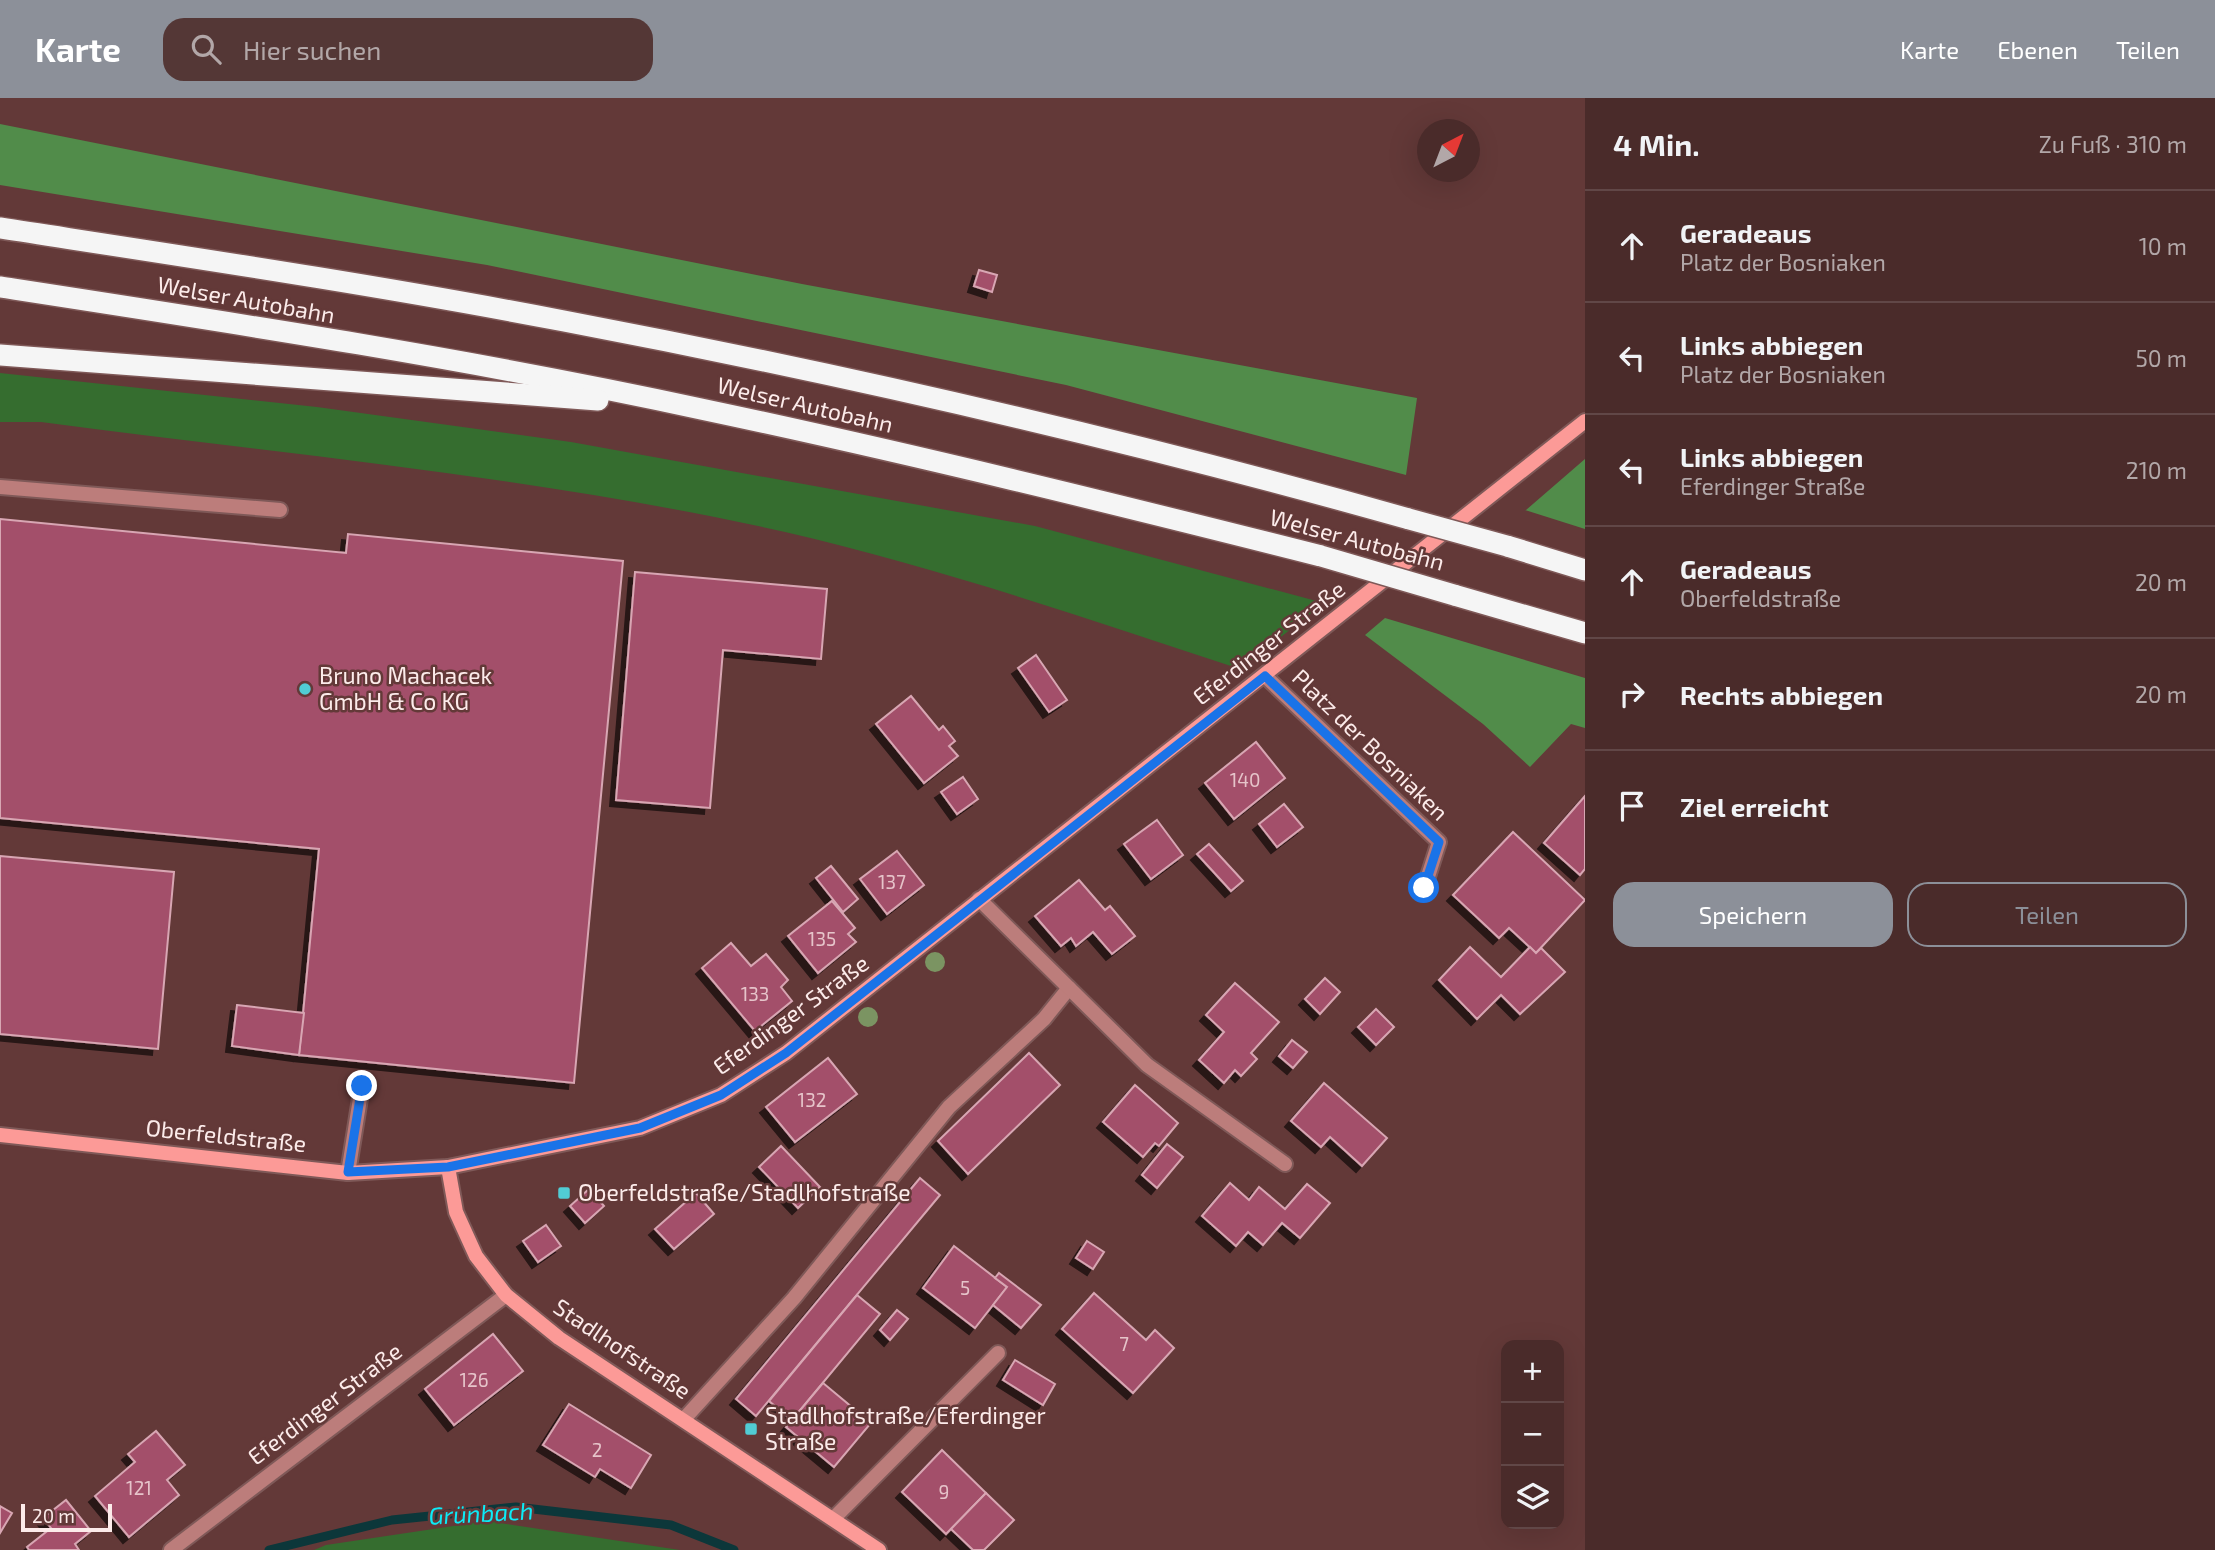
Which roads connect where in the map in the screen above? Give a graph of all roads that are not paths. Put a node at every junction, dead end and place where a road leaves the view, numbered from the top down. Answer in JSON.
{"nodes":[{"id":1,"x":0,"y":228,"type":"edge"},
{"id":2,"x":0,"y":287,"type":"edge"},
{"id":3,"x":0,"y":355,"type":"edge"},
{"id":4,"x":698,"y":408,"type":"junction"},
{"id":5,"x":1585,"y":421,"type":"edge"},
{"id":6,"x":0,"y":487,"type":"edge"},
{"id":7,"x":279,"y":510,"type":"dead end"},
{"id":8,"x":1585,"y":570,"type":"edge"},
{"id":9,"x":1585,"y":633,"type":"edge"},
{"id":10,"x":1265,"y":676,"type":"junction"},
{"id":11,"x":1424,"y":888,"type":"dead end"},
{"id":12,"x":979,"y":899,"type":"junction"},
{"id":13,"x":1069,"y":988,"type":"junction"},
{"id":14,"x":362,"y":1086,"type":"dead end"},
{"id":15,"x":0,"y":1135,"type":"edge"},
{"id":16,"x":1285,"y":1164,"type":"dead end"},
{"id":17,"x":448,"y":1167,"type":"junction"},
{"id":18,"x":348,"y":1172,"type":"junction"},
{"id":19,"x":506,"y":1295,"type":"junction"},
{"id":20,"x":998,"y":1353,"type":"dead end"},
{"id":21,"x":684,"y":1419,"type":"junction"},
{"id":22,"x":833,"y":1519,"type":"junction"},
{"id":23,"x":171,"y":1550,"type":"edge"},
{"id":24,"x":879,"y":1550,"type":"edge"}],
"edges":[{"from":1,"to":8,"type":"highway","name":"Welser Autobahn","bridge":true},
{"from":2,"to":4,"type":"highway","name":"Welser Autobahn"},
{"from":3,"to":4,"type":"highway"},
{"from":4,"to":9,"type":"highway","name":"Welser Autobahn","bridge":true},
{"from":5,"to":10,"type":"main road","name":"Eferdinger Straße"},
{"from":6,"to":7,"type":"street"},
{"from":10,"to":11,"type":"street","name":"Platz der Bosniaken"},
{"from":10,"to":12,"type":"main road","name":"Eferdinger Straße"},
{"from":12,"to":13,"type":"street"},
{"from":12,"to":17,"type":"main road","name":"Eferdinger Straße"},
{"from":13,"to":16,"type":"street"},
{"from":13,"to":21,"type":"street"},
{"from":14,"to":18,"type":"street"},
{"from":15,"to":18,"type":"main road","name":"Oberfeldstraße"},
{"from":17,"to":18,"type":"main road","name":"Oberfeldstraße"},
{"from":17,"to":19,"type":"main road","name":"Stadlhofstraße"},
{"from":19,"to":21,"type":"main road","name":"Stadlhofstraße"},
{"from":19,"to":23,"type":"street","name":"Eferdinger Straße"},
{"from":20,"to":22,"type":"street"},
{"from":21,"to":22,"type":"main road","name":"Stadlhofstraße"},
{"from":22,"to":24,"type":"main road","name":"Stadlhofstraße"}]}
